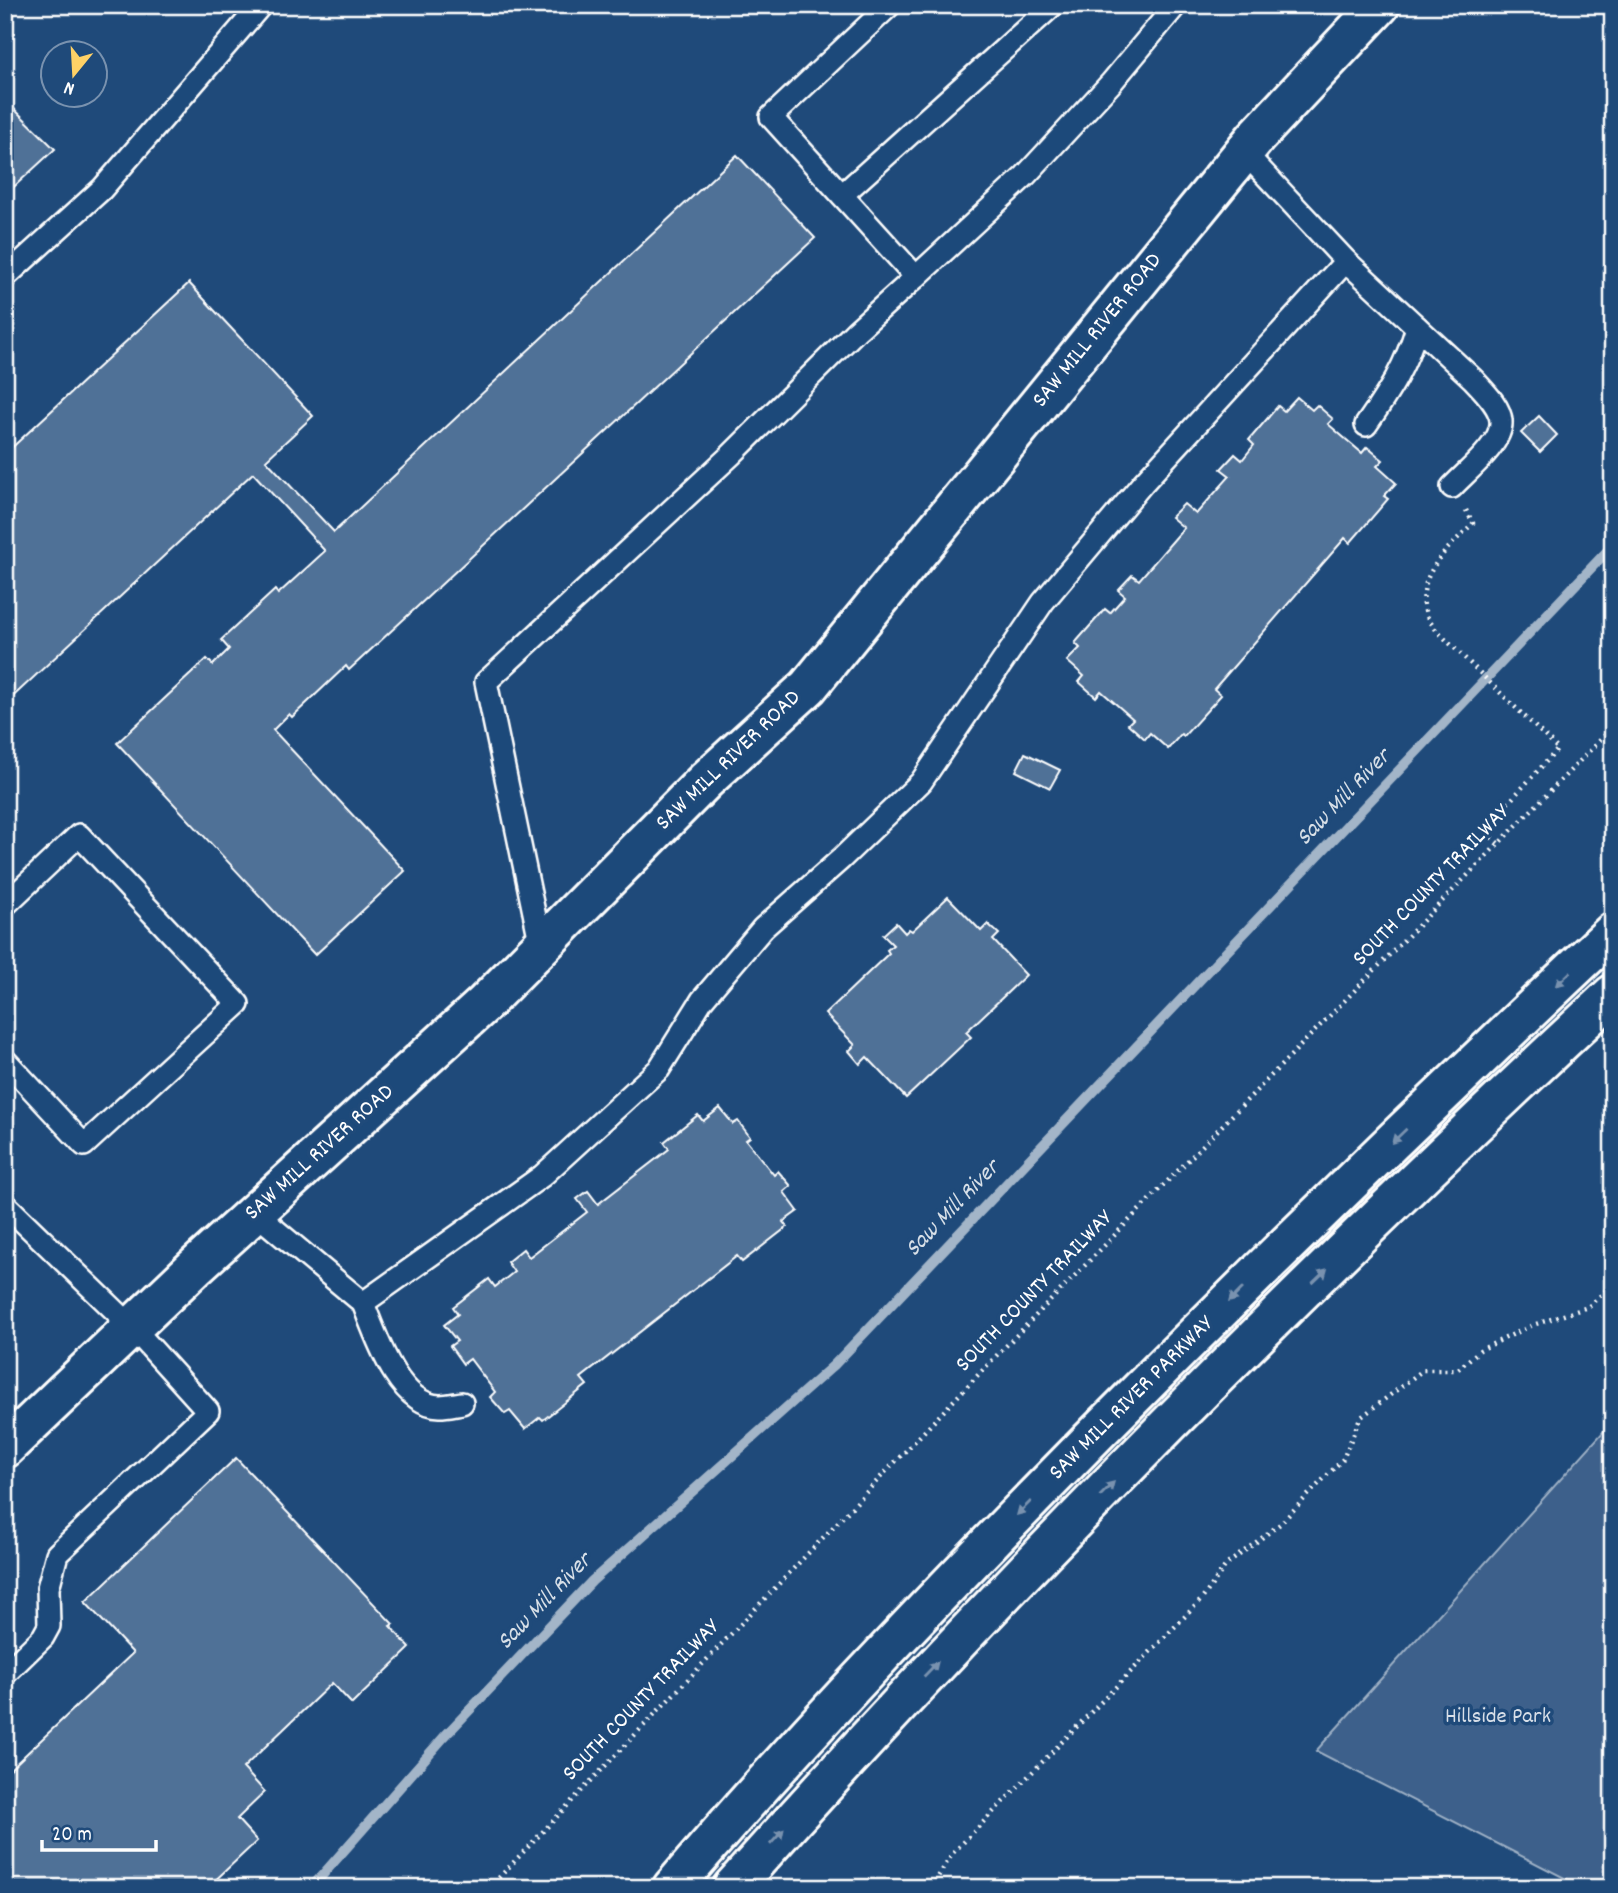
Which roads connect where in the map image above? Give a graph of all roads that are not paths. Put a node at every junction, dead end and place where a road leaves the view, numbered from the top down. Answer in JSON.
{"nodes":[{"id":1,"x":261,"y":5,"type":"edge"},
{"id":2,"x":890,"y":5,"type":"edge"},
{"id":3,"x":1054,"y":5,"type":"edge"},
{"id":4,"x":1176,"y":5,"type":"edge"},
{"id":5,"x":1380,"y":5,"type":"edge"},
{"id":6,"x":1244,"y":152,"type":"junction"},
{"id":7,"x":842,"y":195,"type":"junction"},
{"id":8,"x":1346,"y":261,"type":"junction"},
{"id":9,"x":5,"y":277,"type":"edge"},
{"id":10,"x":915,"y":277,"type":"junction"},
{"id":11,"x":1417,"y":327,"type":"junction"},
{"id":12,"x":1366,"y":425,"type":"dead end"},
{"id":13,"x":1452,"y":487,"type":"road end"},
{"id":14,"x":5,"y":905,"type":"edge"},
{"id":15,"x":1613,"y":932,"type":"edge"},
{"id":16,"x":541,"y":946,"type":"junction"},
{"id":17,"x":1613,"y":994,"type":"edge"},
{"id":18,"x":5,"y":1060,"type":"edge"},
{"id":19,"x":5,"y":1204,"type":"edge"},
{"id":20,"x":255,"y":1213,"type":"junction"},
{"id":21,"x":363,"y":1303,"type":"junction"},
{"id":22,"x":133,"y":1328,"type":"junction"},
{"id":23,"x":462,"y":1403,"type":"dead end"},
{"id":24,"x":5,"y":1448,"type":"edge"},
{"id":25,"x":5,"y":1674,"type":"edge"},
{"id":26,"x":672,"y":1888,"type":"edge"},
{"id":27,"x":732,"y":1888,"type":"edge"}],
"edges":[{"from":1,"to":9,"type":"lane"},
{"from":2,"to":7,"type":"lane"},
{"from":3,"to":7,"type":"lane"},
{"from":4,"to":10,"type":"lane"},
{"from":5,"to":6,"type":"main road","name":"SAW MILL RIVER ROAD"},
{"from":6,"to":8,"type":"lane"},
{"from":6,"to":16,"type":"main road","name":"SAW MILL RIVER ROAD"},
{"from":7,"to":10,"type":"lane"},
{"from":8,"to":11,"type":"lane"},
{"from":8,"to":21,"type":"lane"},
{"from":10,"to":16,"type":"lane"},
{"from":11,"to":12,"type":"lane"},
{"from":11,"to":13,"type":"lane"},
{"from":14,"to":18,"type":"lane"},
{"from":15,"to":26,"type":"main road","name":"SAW MILL RIVER PARKWAY","one_way":true},
{"from":16,"to":20,"type":"main road","name":"SAW MILL RIVER ROAD"},
{"from":27,"to":17,"type":"main road","name":"SAW MILL RIVER PARKWAY","one_way":true},
{"from":19,"to":22,"type":"lane"},
{"from":20,"to":21,"type":"lane"},
{"from":20,"to":22,"type":"main road","name":"SAW MILL RIVER ROAD"},
{"from":21,"to":23,"type":"lane"},
{"from":22,"to":24,"type":"main road","name":"SAW MILL RIVER ROAD"},
{"from":22,"to":25,"type":"lane"}]}
